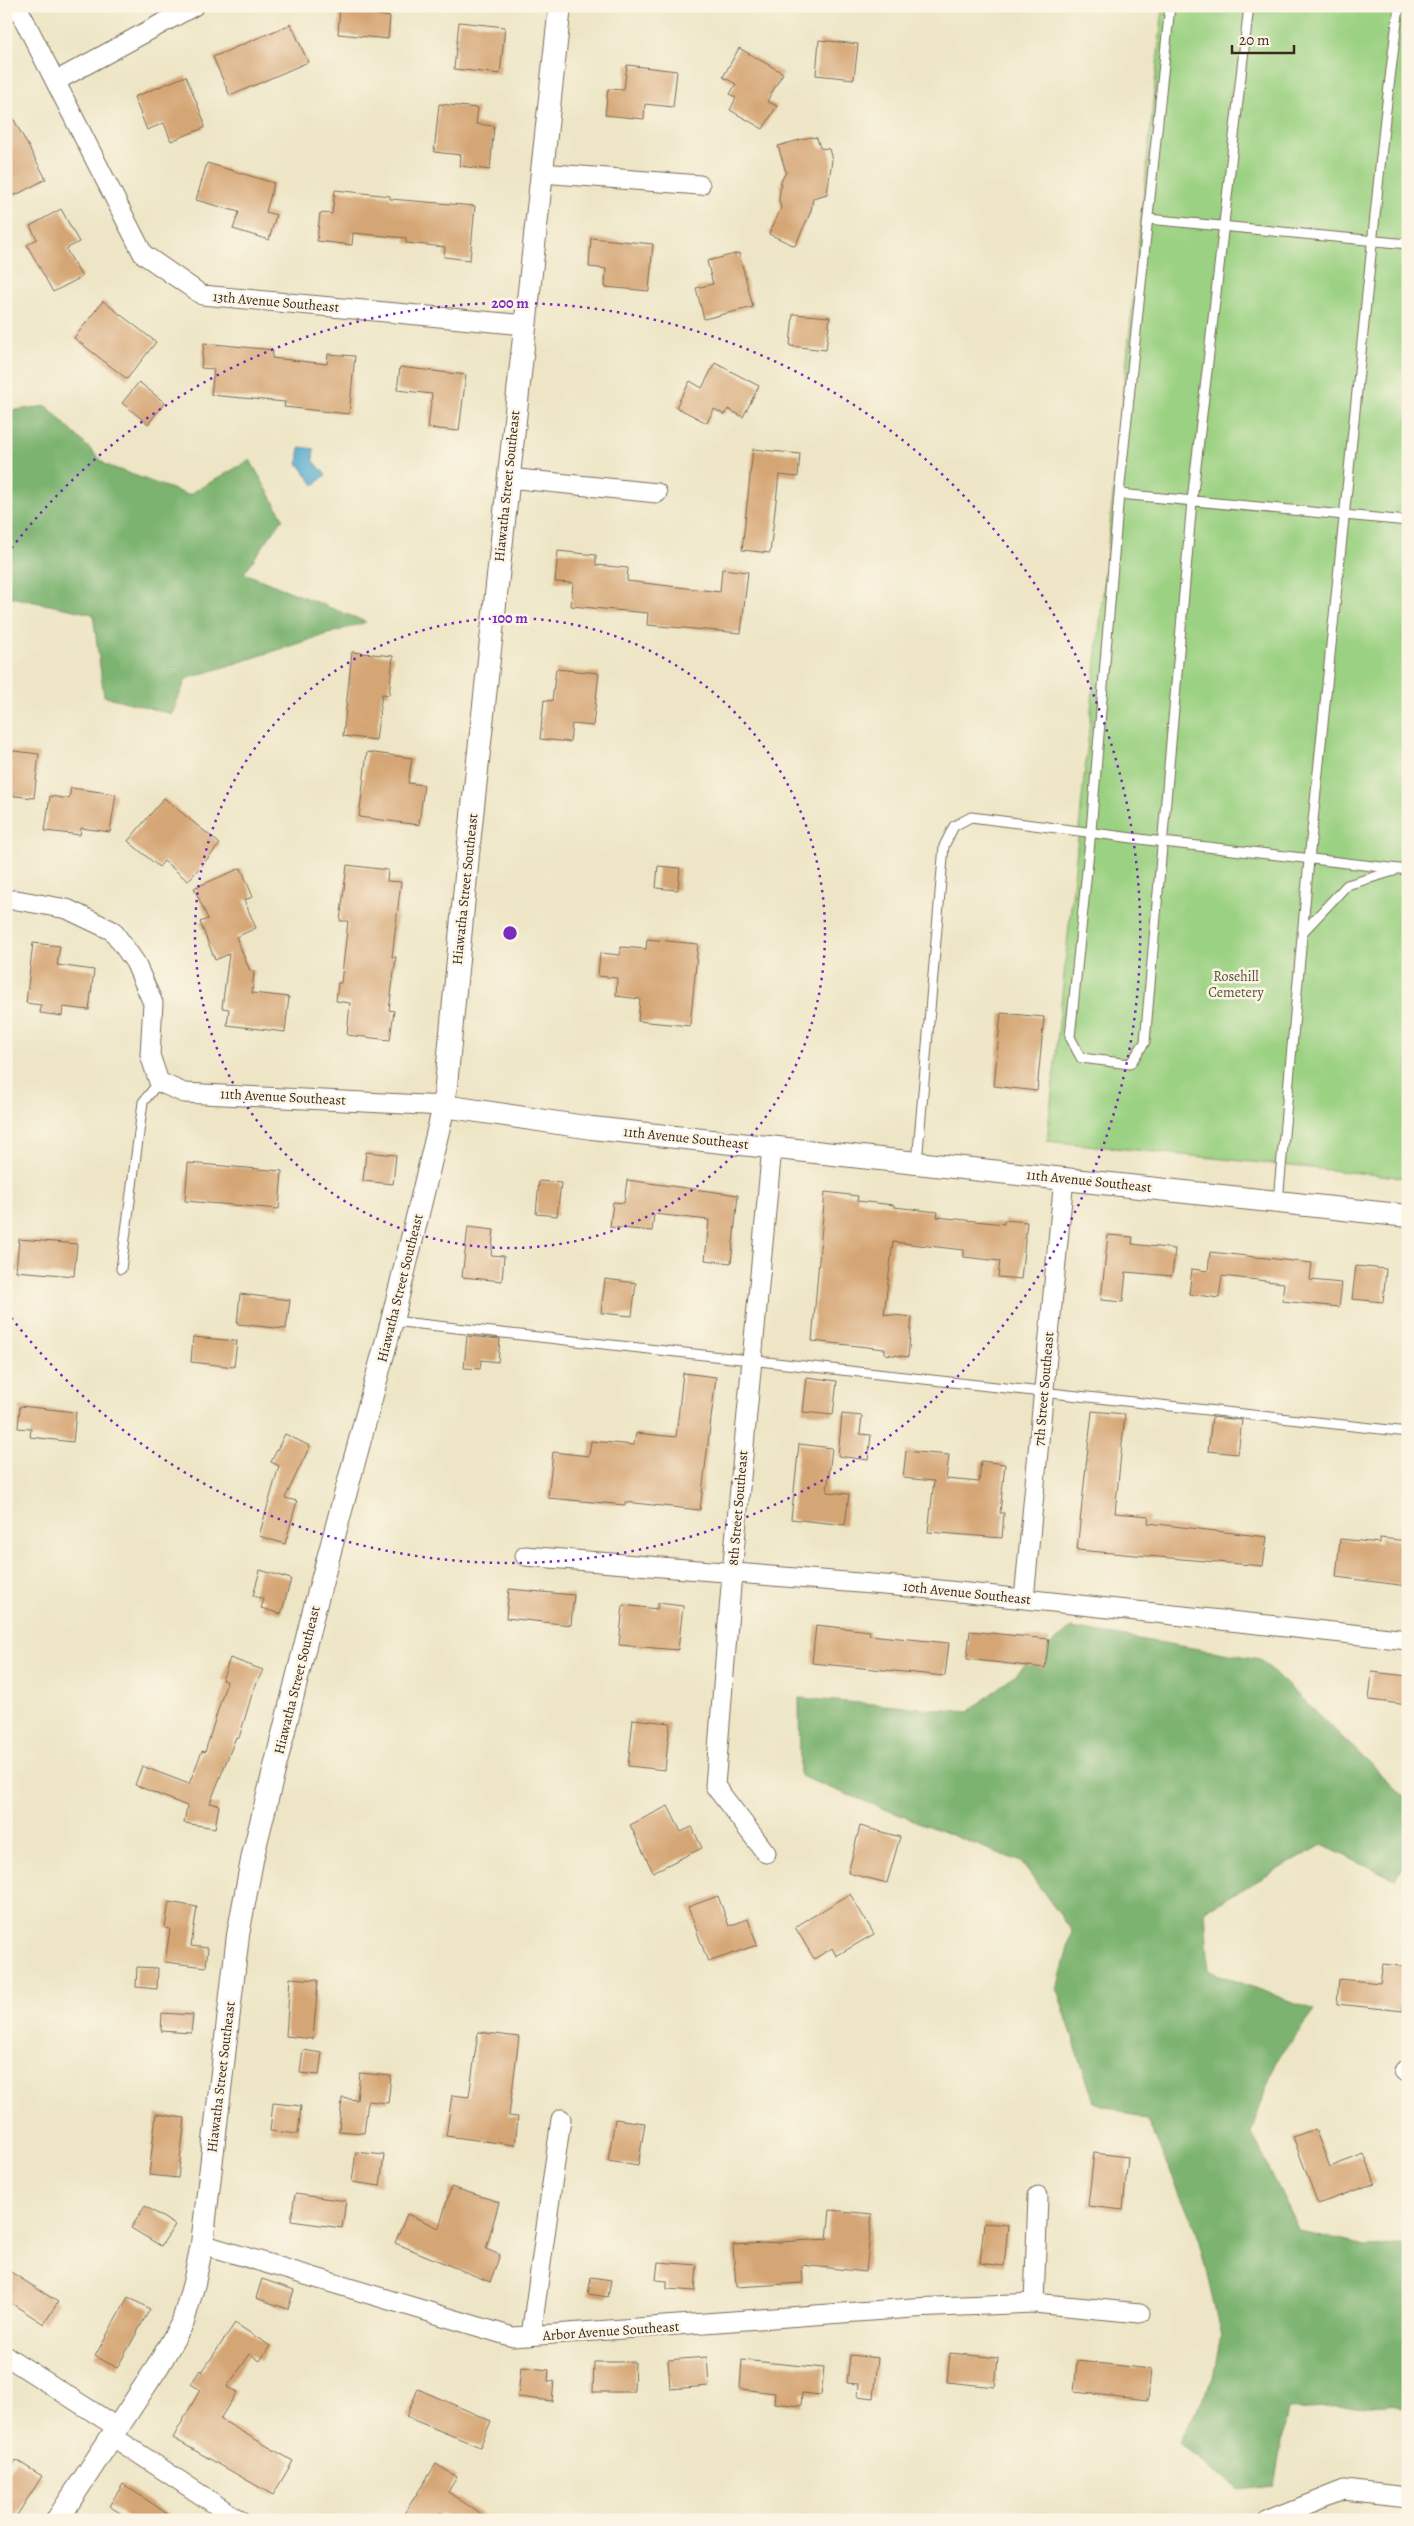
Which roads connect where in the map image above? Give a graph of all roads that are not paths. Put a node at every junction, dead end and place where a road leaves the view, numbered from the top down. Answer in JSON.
{"nodes":[{"id":1,"x":17,"y":6,"type":"edge"},
{"id":2,"x":194,"y":6,"type":"edge"},
{"id":3,"x":560,"y":6,"type":"edge"},
{"id":4,"x":1170,"y":6,"type":"edge"},
{"id":5,"x":1249,"y":6,"type":"edge"},
{"id":6,"x":1399,"y":6,"type":"edge"},
{"id":7,"x":56,"y":81,"type":"junction"},
{"id":8,"x":542,"y":173,"type":"junction"},
{"id":9,"x":700,"y":185,"type":"dead end"},
{"id":10,"x":1148,"y":219,"type":"junction"},
{"id":11,"x":1223,"y":226,"type":"junction"},
{"id":12,"x":1372,"y":240,"type":"junction"},
{"id":13,"x":1408,"y":244,"type":"edge"},
{"id":14,"x":525,"y":325,"type":"junction"},
{"id":15,"x":508,"y":478,"type":"junction"},
{"id":16,"x":657,"y":494,"type":"dead end"},
{"id":17,"x":1119,"y":494,"type":"junction"},
{"id":18,"x":1192,"y":501,"type":"junction"},
{"id":19,"x":1344,"y":515,"type":"junction"},
{"id":20,"x":1408,"y":521,"type":"edge"},
{"id":21,"x":1091,"y":831,"type":"junction"},
{"id":22,"x":1163,"y":842,"type":"junction"},
{"id":23,"x":1309,"y":860,"type":"junction"},
{"id":24,"x":1403,"y":870,"type":"edge"},
{"id":25,"x":6,"y":900,"type":"edge"},
{"id":26,"x":1302,"y":933,"type":"junction"},
{"id":27,"x":159,"y":1082,"type":"junction"},
{"id":28,"x":444,"y":1106,"type":"junction"},
{"id":29,"x":772,"y":1147,"type":"junction"},
{"id":30,"x":917,"y":1163,"type":"junction"},
{"id":31,"x":1064,"y":1178,"type":"junction"},
{"id":32,"x":1278,"y":1201,"type":"junction"},
{"id":33,"x":1408,"y":1216,"type":"edge"},
{"id":34,"x":121,"y":1269,"type":"dead end"},
{"id":35,"x":392,"y":1321,"type":"junction"},
{"id":36,"x":752,"y":1360,"type":"junction"},
{"id":37,"x":1044,"y":1391,"type":"junction"},
{"id":38,"x":1408,"y":1432,"type":"edge"},
{"id":39,"x":525,"y":1556,"type":"dead end"},
{"id":40,"x":732,"y":1573,"type":"junction"},
{"id":41,"x":1024,"y":1599,"type":"junction"},
{"id":42,"x":1408,"y":1640,"type":"edge"},
{"id":43,"x":766,"y":1854,"type":"dead end"},
{"id":44,"x":561,"y":2119,"type":"dead end"},
{"id":45,"x":1038,"y":2196,"type":"dead end"},
{"id":46,"x":202,"y":2244,"type":"junction"},
{"id":47,"x":1034,"y":2303,"type":"junction"},
{"id":48,"x":1140,"y":2313,"type":"dead end"},
{"id":49,"x":531,"y":2336,"type":"junction"},
{"id":50,"x":6,"y":2356,"type":"edge"},
{"id":51,"x":115,"y":2432,"type":"junction"},
{"id":52,"x":1408,"y":2497,"type":"edge"},
{"id":53,"x":57,"y":2520,"type":"edge"},
{"id":54,"x":240,"y":2520,"type":"edge"},
{"id":55,"x":1269,"y":2520,"type":"edge"}],
"edges":[{"from":1,"to":7,"type":"street","name":"13th Avenue Southeast"},
{"from":2,"to":7,"type":"street"},
{"from":3,"to":8,"type":"street","name":"Hiawatha Street Southeast"},
{"from":4,"to":10,"type":"lane"},
{"from":5,"to":11,"type":"lane"},
{"from":6,"to":12,"type":"lane"},
{"from":7,"to":14,"type":"street","name":"13th Avenue Southeast"},
{"from":8,"to":9,"type":"street"},
{"from":8,"to":14,"type":"street","name":"Hiawatha Street Southeast"},
{"from":10,"to":11,"type":"lane"},
{"from":10,"to":17,"type":"lane"},
{"from":11,"to":12,"type":"lane"},
{"from":11,"to":18,"type":"lane"},
{"from":12,"to":13,"type":"lane"},
{"from":12,"to":19,"type":"lane"},
{"from":14,"to":15,"type":"street","name":"Hiawatha Street Southeast"},
{"from":15,"to":16,"type":"street"},
{"from":15,"to":28,"type":"street","name":"Hiawatha Street Southeast"},
{"from":17,"to":18,"type":"lane"},
{"from":17,"to":21,"type":"lane"},
{"from":18,"to":19,"type":"lane"},
{"from":18,"to":22,"type":"lane"},
{"from":19,"to":20,"type":"lane"},
{"from":19,"to":23,"type":"lane"},
{"from":21,"to":22,"type":"lane"},
{"from":21,"to":22,"type":"lane"},
{"from":21,"to":30,"type":"lane"},
{"from":22,"to":23,"type":"lane"},
{"from":23,"to":24,"type":"lane"},
{"from":23,"to":26,"type":"lane"},
{"from":24,"to":26,"type":"lane"},
{"from":25,"to":27,"type":"street"},
{"from":26,"to":32,"type":"lane"},
{"from":27,"to":28,"type":"street","name":"11th Avenue Southeast"},
{"from":27,"to":34,"type":"lane"},
{"from":28,"to":29,"type":"street","name":"11th Avenue Southeast"},
{"from":28,"to":35,"type":"street","name":"Hiawatha Street Southeast"},
{"from":29,"to":30,"type":"street","name":"11th Avenue Southeast"},
{"from":29,"to":36,"type":"street","name":"8th Street Southeast"},
{"from":30,"to":31,"type":"street","name":"11th Avenue Southeast"},
{"from":31,"to":32,"type":"street","name":"11th Avenue Southeast"},
{"from":31,"to":37,"type":"street","name":"7th Street Southeast"},
{"from":32,"to":33,"type":"street","name":"11th Avenue Southeast"},
{"from":35,"to":36,"type":"lane"},
{"from":35,"to":46,"type":"street","name":"Hiawatha Street Southeast"},
{"from":36,"to":37,"type":"lane"},
{"from":36,"to":40,"type":"street","name":"8th Street Southeast"},
{"from":37,"to":38,"type":"lane"},
{"from":37,"to":41,"type":"street","name":"7th Street Southeast"},
{"from":39,"to":40,"type":"street","name":"10th Avenue Southeast"},
{"from":40,"to":41,"type":"street","name":"10th Avenue Southeast"},
{"from":40,"to":43,"type":"street","name":"8th Street Southeast"},
{"from":41,"to":42,"type":"street","name":"10th Avenue Southeast"},
{"from":44,"to":49,"type":"street"},
{"from":45,"to":47,"type":"street"},
{"from":46,"to":49,"type":"street","name":"Arbor Avenue Southeast"},
{"from":46,"to":51,"type":"street","name":"Hiawatha Street Southeast"},
{"from":47,"to":48,"type":"street","name":"Arbor Avenue Southeast"},
{"from":47,"to":49,"type":"street","name":"Arbor Avenue Southeast"},
{"from":50,"to":51,"type":"street"},
{"from":51,"to":53,"type":"street","name":"Hiawatha Street Southeast"},
{"from":51,"to":54,"type":"street"},
{"from":52,"to":55,"type":"street"}]}
